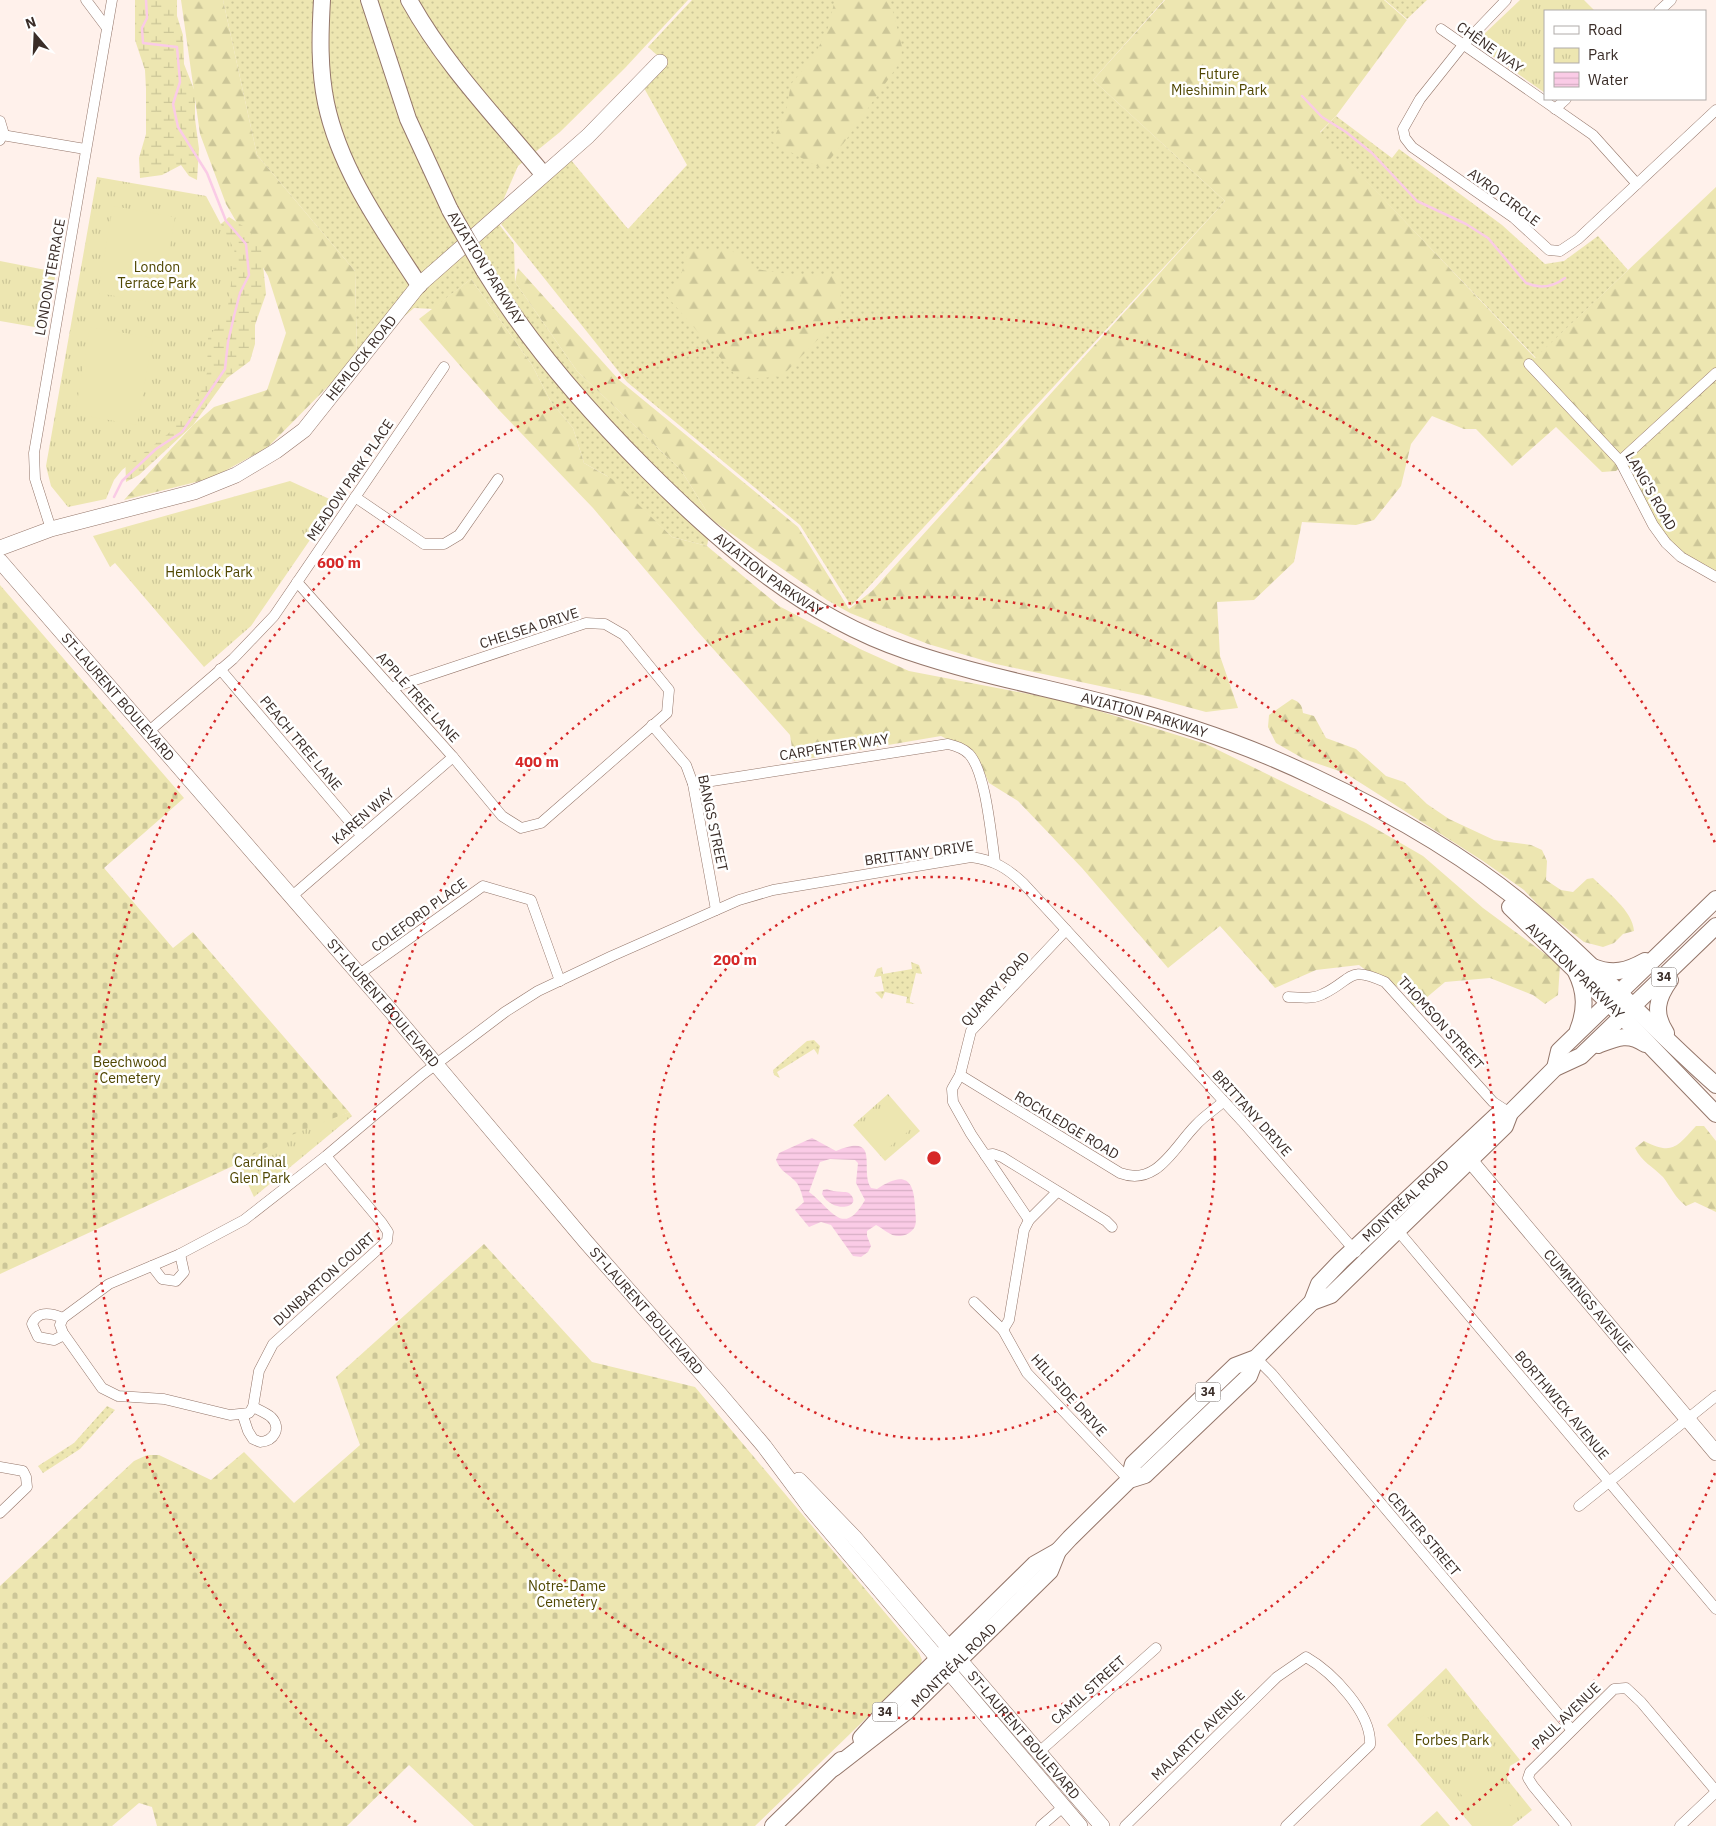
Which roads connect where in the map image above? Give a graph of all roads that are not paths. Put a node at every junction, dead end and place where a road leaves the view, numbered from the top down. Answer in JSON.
{"nodes":[{"id":1,"x":86,"y":0,"type":"edge"},
{"id":2,"x":112,"y":0,"type":"edge"},
{"id":3,"x":322,"y":0,"type":"edge"},
{"id":4,"x":369,"y":0,"type":"edge"},
{"id":5,"x":409,"y":0,"type":"edge"},
{"id":6,"x":1506,"y":0,"type":"edge"},
{"id":7,"x":1671,"y":0,"type":"edge"},
{"id":8,"x":1660,"y":10,"type":"edge"},
{"id":9,"x":107,"y":28,"type":"junction"},
{"id":10,"x":1441,"y":29,"type":"dead end"},
{"id":11,"x":1462,"y":45,"type":"junction"},
{"id":12,"x":660,"y":62,"type":"dead end"},
{"id":13,"x":1565,"y":100,"type":"edge"},
{"id":14,"x":1555,"y":110,"type":"junction"},
{"id":15,"x":1716,"y":110,"type":"edge"},
{"id":16,"x":0,"y":121,"type":"edge"},
{"id":17,"x":1,"y":138,"type":"edge"},
{"id":18,"x":85,"y":149,"type":"junction"},
{"id":19,"x":544,"y":174,"type":"junction"},
{"id":20,"x":1638,"y":184,"type":"junction"},
{"id":21,"x":419,"y":285,"type":"junction"},
{"id":22,"x":1529,"y":364,"type":"dead end"},
{"id":23,"x":444,"y":367,"type":"dead end"},
{"id":24,"x":1716,"y":373,"type":"edge"},
{"id":25,"x":1620,"y":461,"type":"junction"},
{"id":26,"x":498,"y":479,"type":"dead end"},
{"id":27,"x":355,"y":497,"type":"junction"},
{"id":28,"x":50,"y":529,"type":"junction"},
{"id":29,"x":0,"y":548,"type":"edge"},
{"id":30,"x":0,"y":561,"type":"edge"},
{"id":31,"x":1716,"y":577,"type":"edge"},
{"id":32,"x":297,"y":582,"type":"junction"},
{"id":33,"x":220,"y":669,"type":"junction"},
{"id":34,"x":392,"y":688,"type":"junction"},
{"id":35,"x":652,"y":725,"type":"junction"},
{"id":36,"x":148,"y":732,"type":"junction"},
{"id":37,"x":453,"y":757,"type":"junction"},
{"id":38,"x":693,"y":784,"type":"junction"},
{"id":39,"x":521,"y":828,"type":"joint"},
{"id":40,"x":361,"y":835,"type":"junction"},
{"id":41,"x":1425,"y":838,"type":"junction"},
{"id":42,"x":995,"y":862,"type":"junction"},
{"id":43,"x":291,"y":897,"type":"junction"},
{"id":44,"x":1716,"y":899,"type":"edge"},
{"id":45,"x":716,"y":910,"type":"junction"},
{"id":46,"x":1716,"y":926,"type":"edge"},
{"id":47,"x":1066,"y":930,"type":"junction"},
{"id":48,"x":1693,"y":949,"type":"junction"},
{"id":49,"x":1658,"y":954,"type":"junction"},
{"id":50,"x":1591,"y":967,"type":"junction"},
{"id":51,"x":1574,"y":968,"type":"junction"},
{"id":52,"x":358,"y":975,"type":"junction"},
{"id":53,"x":560,"y":980,"type":"junction"},
{"id":54,"x":1288,"y":997,"type":"dead end"},
{"id":55,"x":1614,"y":997,"type":"junction"},
{"id":56,"x":1628,"y":1012,"type":"junction"},
{"id":57,"x":1578,"y":1032,"type":"junction"},
{"id":58,"x":1589,"y":1049,"type":"junction"},
{"id":59,"x":1654,"y":1050,"type":"junction"},
{"id":60,"x":1678,"y":1051,"type":"junction"},
{"id":61,"x":437,"y":1065,"type":"junction"},
{"id":62,"x":1555,"y":1068,"type":"junction"},
{"id":63,"x":960,"y":1075,"type":"junction"},
{"id":64,"x":1716,"y":1085,"type":"edge"},
{"id":65,"x":1223,"y":1102,"type":"junction"},
{"id":66,"x":1510,"y":1113,"type":"junction"},
{"id":67,"x":1716,"y":1114,"type":"edge"},
{"id":68,"x":1465,"y":1154,"type":"junction"},
{"id":69,"x":985,"y":1155,"type":"junction"},
{"id":70,"x":326,"y":1156,"type":"junction"},
{"id":71,"x":1057,"y":1192,"type":"junction"},
{"id":72,"x":1387,"y":1218,"type":"junction"},
{"id":73,"x":1030,"y":1220,"type":"junction"},
{"id":74,"x":1112,"y":1228,"type":"dead end"},
{"id":75,"x":1399,"y":1231,"type":"junction"},
{"id":76,"x":1353,"y":1250,"type":"junction"},
{"id":77,"x":180,"y":1254,"type":"junction"},
{"id":78,"x":1365,"y":1262,"type":"junction"},
{"id":79,"x":152,"y":1266,"type":"junction"},
{"id":80,"x":974,"y":1302,"type":"dead end"},
{"id":81,"x":1312,"y":1302,"type":"junction"},
{"id":82,"x":63,"y":1318,"type":"junction"},
{"id":83,"x":1003,"y":1330,"type":"junction"},
{"id":84,"x":64,"y":1335,"type":"junction"},
{"id":85,"x":1256,"y":1358,"type":"junction"},
{"id":86,"x":1716,"y":1396,"type":"edge"},
{"id":87,"x":253,"y":1407,"type":"junction"},
{"id":88,"x":243,"y":1416,"type":"junction"},
{"id":89,"x":1687,"y":1419,"type":"junction"},
{"id":90,"x":1716,"y":1453,"type":"edge"},
{"id":91,"x":0,"y":1467,"type":"edge"},
{"id":92,"x":1129,"y":1480,"type":"junction"},
{"id":93,"x":1609,"y":1482,"type":"junction"},
{"id":94,"x":1579,"y":1506,"type":"dead end"},
{"id":95,"x":0,"y":1513,"type":"edge"},
{"id":96,"x":1716,"y":1610,"type":"edge"},
{"id":97,"x":1156,"y":1648,"type":"dead end"},
{"id":98,"x":950,"y":1659,"type":"junction"},
{"id":99,"x":1571,"y":1729,"type":"junction"},
{"id":100,"x":1039,"y":1752,"type":"junction"},
{"id":101,"x":1716,"y":1791,"type":"edge"},
{"id":102,"x":1063,"y":1806,"type":"junction"},
{"id":103,"x":773,"y":1826,"type":"edge"},
{"id":104,"x":1041,"y":1826,"type":"edge"},
{"id":105,"x":1080,"y":1826,"type":"edge"},
{"id":106,"x":1102,"y":1826,"type":"edge"},
{"id":107,"x":1125,"y":1826,"type":"edge"},
{"id":108,"x":1286,"y":1826,"type":"edge"},
{"id":109,"x":1566,"y":1826,"type":"edge"},
{"id":110,"x":1680,"y":1826,"type":"edge"}],
"edges":[{"from":1,"to":9,"type":"street"},
{"from":2,"to":9,"type":"street","name":"LONDON TERRACE"},
{"from":3,"to":21,"type":"main road"},
{"from":4,"to":41,"type":"main road","name":"AVIATION PARKWAY","bridge":true},
{"from":5,"to":19,"type":"main road"},
{"from":6,"to":11,"type":"street","name":"AVRO CIRCLE"},
{"from":7,"to":8,"type":"street"},
{"from":9,"to":18,"type":"street","name":"LONDON TERRACE"},
{"from":10,"to":11,"type":"street","name":"CHÊNE WAY"},
{"from":11,"to":14,"type":"street","name":"CHÊNE WAY"},
{"from":11,"to":20,"type":"street","name":"AVRO CIRCLE"},
{"from":12,"to":19,"type":"main road","name":"HEMLOCK ROAD"},
{"from":13,"to":14,"type":"street"},
{"from":14,"to":20,"type":"street","name":"CHÊNE WAY"},
{"from":15,"to":20,"type":"street","name":"AVRO CIRCLE"},
{"from":16,"to":17,"type":"street"},
{"from":17,"to":18,"type":"street"},
{"from":18,"to":28,"type":"street","name":"LONDON TERRACE"},
{"from":19,"to":21,"type":"main road","name":"HEMLOCK ROAD"},
{"from":21,"to":28,"type":"main road","name":"HEMLOCK ROAD"},
{"from":22,"to":25,"type":"street","name":"LANG'S ROAD"},
{"from":23,"to":27,"type":"street","name":"MEADOW PARK PLACE"},
{"from":24,"to":25,"type":"street"},
{"from":25,"to":31,"type":"street","name":"LANG'S ROAD"},
{"from":26,"to":27,"type":"street"},
{"from":27,"to":32,"type":"street","name":"MEADOW PARK PLACE"},
{"from":28,"to":29,"type":"main road","name":"HEMLOCK ROAD"},
{"from":30,"to":36,"type":"main road","name":"ST-LAURENT BOULEVARD"},
{"from":32,"to":33,"type":"street","name":"MEADOW PARK PLACE"},
{"from":32,"to":34,"type":"street","name":"APPLE TREE LANE"},
{"from":33,"to":36,"type":"street","name":"MEADOW PARK PLACE"},
{"from":33,"to":40,"type":"street","name":"PEACH TREE LANE"},
{"from":34,"to":35,"type":"street","name":"CHELSEA DRIVE"},
{"from":34,"to":37,"type":"street","name":"APPLE TREE LANE"},
{"from":35,"to":38,"type":"street","name":"BANGS STREET"},
{"from":35,"to":39,"type":"street","name":"CHELSEA DRIVE"},
{"from":36,"to":43,"type":"main road","name":"ST-LAURENT BOULEVARD"},
{"from":37,"to":39,"type":"street","name":"APPLE TREE LANE"},
{"from":37,"to":40,"type":"street","name":"KAREN WAY"},
{"from":38,"to":42,"type":"street","name":"CARPENTER WAY"},
{"from":38,"to":45,"type":"street","name":"BANGS STREET"},
{"from":40,"to":43,"type":"street","name":"KAREN WAY"},
{"from":41,"to":50,"type":"main road","name":"AVIATION PARKWAY"},
{"from":41,"to":51,"type":"main road","name":"AVIATION PARKWAY"},
{"from":42,"to":45,"type":"street","name":"BRITTANY DRIVE"},
{"from":42,"to":47,"type":"street","name":"BRITTANY DRIVE"},
{"from":43,"to":52,"type":"main road","name":"ST-LAURENT BOULEVARD"},
{"from":44,"to":49,"type":"main road","name":"MONTRÉAL ROAD","number":"34"},
{"from":45,"to":53,"type":"street","name":"BRITTANY DRIVE"},
{"from":46,"to":48,"type":"main road","name":"MONTRÉAL ROAD","number":"34"},
{"from":47,"to":63,"type":"street","name":"QUARRY ROAD"},
{"from":47,"to":65,"type":"street","name":"BRITTANY DRIVE"},
{"from":48,"to":56,"type":"main road","name":"MONTRÉAL ROAD","number":"34"},
{"from":48,"to":60,"type":"main road"},
{"from":49,"to":50,"type":"main road"},
{"from":49,"to":55,"type":"main road","name":"MONTRÉAL ROAD","number":"34"},
{"from":50,"to":55,"type":"main road","name":"AVIATION PARKWAY"},
{"from":51,"to":55,"type":"main road","name":"AVIATION PARKWAY"},
{"from":51,"to":57,"type":"main road"},
{"from":52,"to":53,"type":"street","name":"COLEFORD PLACE"},
{"from":52,"to":61,"type":"main road","name":"ST-LAURENT BOULEVARD"},
{"from":53,"to":61,"type":"street","name":"BRITTANY DRIVE"},
{"from":54,"to":66,"type":"street","name":"THOMSON STREET"},
{"from":55,"to":56,"type":"main road","name":"AVIATION PARKWAY"},
{"from":55,"to":57,"type":"main road","name":"MONTRÉAL ROAD","number":"34"},
{"from":56,"to":58,"type":"main road","name":"MONTRÉAL ROAD","number":"34"},
{"from":56,"to":59,"type":"main road","name":"AVIATION PARKWAY"},
{"from":56,"to":60,"type":"main road","name":"AVIATION PARKWAY"},
{"from":57,"to":62,"type":"main road","name":"MONTRÉAL ROAD","number":"34"},
{"from":58,"to":59,"type":"main road"},
{"from":58,"to":62,"type":"main road","name":"MONTRÉAL ROAD","number":"34"},
{"from":59,"to":67,"type":"main road","name":"AVIATION PARKWAY"},
{"from":60,"to":64,"type":"main road","name":"AVIATION PARKWAY"},
{"from":61,"to":70,"type":"street"},
{"from":61,"to":98,"type":"main road","name":"ST-LAURENT BOULEVARD"},
{"from":62,"to":66,"type":"main road","name":"MONTRÉAL ROAD","number":"34"},
{"from":63,"to":65,"type":"street","name":"ROCKLEDGE ROAD"},
{"from":63,"to":69,"type":"street","name":"QUARRY ROAD"},
{"from":65,"to":76,"type":"street","name":"BRITTANY DRIVE"},
{"from":66,"to":68,"type":"main road","name":"MONTRÉAL ROAD","number":"34"},
{"from":68,"to":72,"type":"main road","name":"MONTRÉAL ROAD","number":"34"},
{"from":68,"to":75,"type":"main road","name":"MONTRÉAL ROAD","number":"34"},
{"from":68,"to":89,"type":"main road","name":"CUMMINGS AVENUE"},
{"from":69,"to":71,"type":"street"},
{"from":69,"to":73,"type":"street","name":"QUARRY ROAD"},
{"from":70,"to":77,"type":"street"},
{"from":70,"to":87,"type":"street","name":"DUNBARTON COURT"},
{"from":71,"to":73,"type":"street"},
{"from":71,"to":74,"type":"street"},
{"from":72,"to":75,"type":"street","name":"BORTHWICK AVENUE"},
{"from":72,"to":76,"type":"main road","name":"MONTRÉAL ROAD","number":"34"},
{"from":73,"to":83,"type":"street"},
{"from":75,"to":78,"type":"main road","name":"MONTRÉAL ROAD","number":"34"},
{"from":75,"to":93,"type":"street","name":"BORTHWICK AVENUE"},
{"from":76,"to":78,"type":"street","name":"BRITTANY DRIVE"},
{"from":76,"to":81,"type":"main road","name":"MONTRÉAL ROAD","number":"34"},
{"from":77,"to":79,"type":"street"},
{"from":77,"to":79,"type":"street"},
{"from":78,"to":81,"type":"main road","name":"MONTRÉAL ROAD","number":"34"},
{"from":79,"to":82,"type":"street"},
{"from":80,"to":83,"type":"street","name":"HILLSIDE DRIVE"},
{"from":81,"to":85,"type":"main road","name":"MONTRÉAL ROAD","number":"34"},
{"from":82,"to":84,"type":"street"},
{"from":82,"to":84,"type":"street"},
{"from":83,"to":92,"type":"street","name":"HILLSIDE DRIVE"},
{"from":84,"to":88,"type":"street"},
{"from":85,"to":92,"type":"main road","name":"MONTRÉAL ROAD","number":"34"},
{"from":85,"to":99,"type":"street","name":"CENTER STREET"},
{"from":86,"to":89,"type":"street"},
{"from":87,"to":88,"type":"street"},
{"from":87,"to":88,"type":"street"},
{"from":89,"to":90,"type":"main road","name":"CUMMINGS AVENUE"},
{"from":89,"to":93,"type":"street"},
{"from":91,"to":95,"type":"street"},
{"from":92,"to":98,"type":"main road","name":"MONTRÉAL ROAD","number":"34"},
{"from":93,"to":94,"type":"street"},
{"from":93,"to":96,"type":"street","name":"BORTHWICK AVENUE"},
{"from":97,"to":100,"type":"street","name":"CAMIL STREET"},
{"from":98,"to":100,"type":"main road","name":"ST-LAURENT BOULEVARD"},
{"from":98,"to":102,"type":"main road","name":"ST-LAURENT BOULEVARD"},
{"from":98,"to":103,"type":"main road","name":"MONTRÉAL ROAD","number":"34"},
{"from":99,"to":101,"type":"street","name":"PAUL AVENUE"},
{"from":99,"to":109,"type":"street","name":"PAUL AVENUE"},
{"from":100,"to":106,"type":"main road","name":"ST-LAURENT BOULEVARD"},
{"from":101,"to":110,"type":"street"},
{"from":102,"to":104,"type":"street"},
{"from":102,"to":105,"type":"main road","name":"ST-LAURENT BOULEVARD"},
{"from":107,"to":108,"type":"street","name":"MALARTIC AVENUE"}]}
